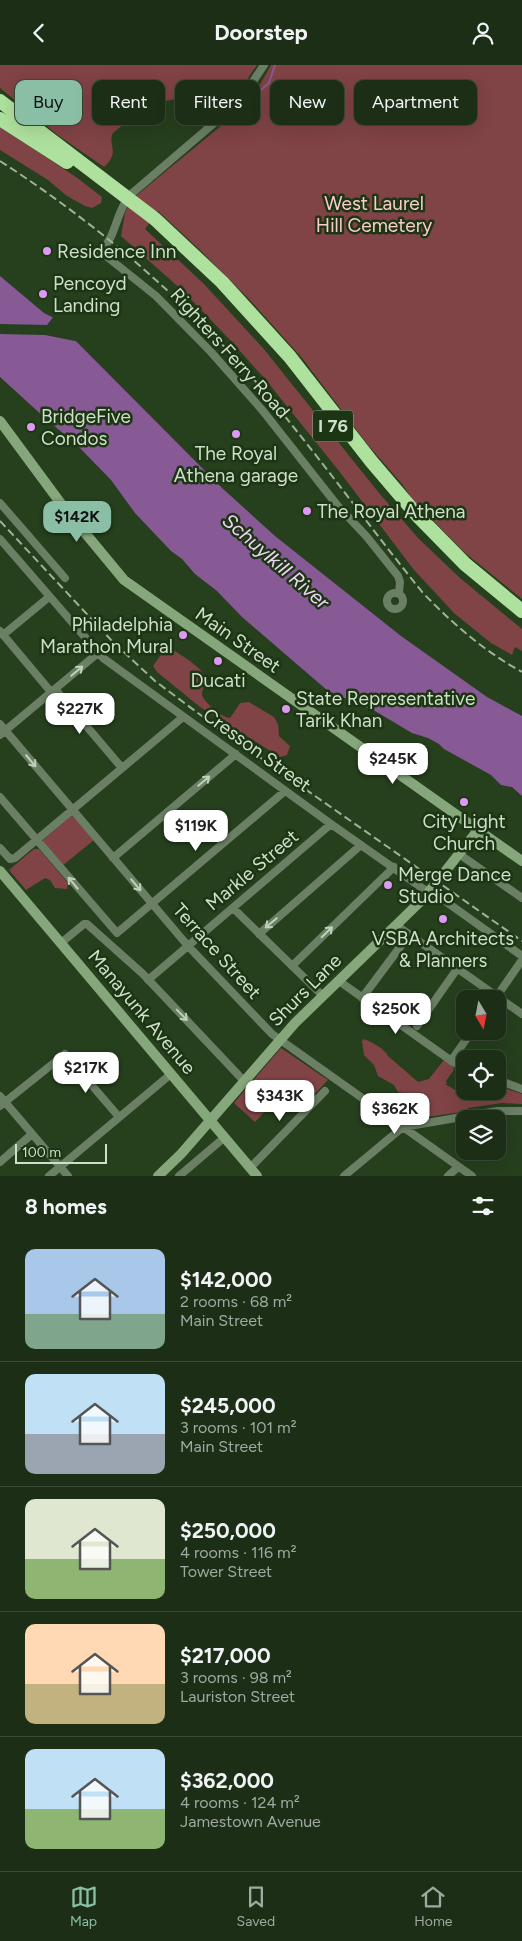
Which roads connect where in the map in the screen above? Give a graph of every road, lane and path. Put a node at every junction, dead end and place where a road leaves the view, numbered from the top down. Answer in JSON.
{"nodes":[{"id":1,"x":264,"y":65,"type":"edge"},
{"id":2,"x":0,"y":101,"type":"edge"},
{"id":3,"x":0,"y":119,"type":"edge"},
{"id":4,"x":101,"y":182,"type":"junction"},
{"id":5,"x":152,"y":222,"type":"junction"},
{"id":6,"x":0,"y":421,"type":"edge"},
{"id":7,"x":0,"y":503,"type":"edge"},
{"id":8,"x":0,"y":539,"type":"edge"},
{"id":9,"x":3,"y":548,"type":"edge"},
{"id":10,"x":65,"y":578,"type":"dead end"},
{"id":11,"x":399,"y":593,"type":"dead end"},
{"id":12,"x":49,"y":597,"type":"junction"},
{"id":13,"x":522,"y":611,"type":"edge"},
{"id":14,"x":522,"y":621,"type":"edge"},
{"id":15,"x":2,"y":633,"type":"edge"},
{"id":16,"x":98,"y":653,"type":"junction"},
{"id":17,"x":53,"y":690,"type":"junction"},
{"id":18,"x":183,"y":717,"type":"junction"},
{"id":19,"x":0,"y":724,"type":"edge"},
{"id":20,"x":3,"y":733,"type":"edge"},
{"id":21,"x":236,"y":755,"type":"junction"},
{"id":22,"x":122,"y":768,"type":"junction"},
{"id":23,"x":285,"y":791,"type":"junction"},
{"id":24,"x":0,"y":797,"type":"edge"},
{"id":25,"x":72,"y":809,"type":"junction"},
{"id":26,"x":331,"y":824,"type":"junction"},
{"id":27,"x":478,"y":830,"type":"junction"},
{"id":28,"x":36,"y":840,"type":"junction"},
{"id":29,"x":361,"y":845,"type":"junction"},
{"id":30,"x":0,"y":848,"type":"edge"},
{"id":31,"x":459,"y":854,"type":"junction"},
{"id":32,"x":113,"y":858,"type":"junction"},
{"id":33,"x":522,"y":861,"type":"edge"},
{"id":34,"x":394,"y":867,"type":"junction"},
{"id":35,"x":0,"y":871,"type":"edge"},
{"id":36,"x":430,"y":891,"type":"junction"},
{"id":37,"x":522,"y":898,"type":"edge"},
{"id":38,"x":152,"y":904,"type":"junction"},
{"id":39,"x":233,"y":908,"type":"junction"},
{"id":40,"x":396,"y":925,"type":"junction"},
{"id":41,"x":259,"y":934,"type":"junction"},
{"id":42,"x":409,"y":935,"type":"junction"},
{"id":43,"x":61,"y":943,"type":"junction"},
{"id":44,"x":188,"y":946,"type":"junction"},
{"id":45,"x":522,"y":956,"type":"edge"},
{"id":46,"x":522,"y":960,"type":"edge"},
{"id":47,"x":292,"y":966,"type":"junction"},
{"id":48,"x":457,"y":969,"type":"junction"},
{"id":49,"x":148,"y":980,"type":"junction"},
{"id":50,"x":339,"y":981,"type":"junction"},
{"id":51,"x":485,"y":990,"type":"edge"},
{"id":52,"x":501,"y":990,"type":"edge"},
{"id":53,"x":323,"y":996,"type":"junction"},
{"id":54,"x":362,"y":998,"type":"junction"},
{"id":55,"x":506,"y":1004,"type":"edge"},
{"id":56,"x":522,"y":1014,"type":"edge"},
{"id":57,"x":417,"y":1026,"type":"dead end"},
{"id":58,"x":466,"y":1040,"type":"edge"},
{"id":59,"x":280,"y":1041,"type":"junction"},
{"id":60,"x":451,"y":1061,"type":"junction"},
{"id":61,"x":456,"y":1064,"type":"edge"},
{"id":62,"x":171,"y":1073,"type":"junction"},
{"id":63,"x":244,"y":1081,"type":"junction"},
{"id":64,"x":506,"y":1083,"type":"edge"},
{"id":65,"x":522,"y":1089,"type":"edge"},
{"id":66,"x":325,"y":1091,"type":"dead end"},
{"id":67,"x":2,"y":1101,"type":"edge"},
{"id":68,"x":522,"y":1111,"type":"edge"},
{"id":69,"x":119,"y":1117,"type":"junction"},
{"id":70,"x":403,"y":1127,"type":"junction"},
{"id":71,"x":32,"y":1135,"type":"junction"},
{"id":72,"x":225,"y":1137,"type":"junction"},
{"id":73,"x":0,"y":1162,"type":"edge"},
{"id":74,"x":60,"y":1167,"type":"junction"},
{"id":75,"x":458,"y":1167,"type":"junction"},
{"id":76,"x":254,"y":1172,"type":"edge"},
{"id":77,"x":160,"y":1175,"type":"edge"},
{"id":78,"x":49,"y":1176,"type":"edge"},
{"id":79,"x":68,"y":1176,"type":"edge"},
{"id":80,"x":179,"y":1176,"type":"edge"},
{"id":81,"x":344,"y":1176,"type":"edge"},
{"id":82,"x":448,"y":1176,"type":"edge"},
{"id":83,"x":472,"y":1176,"type":"edge"}],
"edges":[{"from":1,"to":11,"type":"street","name":"Righters Ferry Road"},
{"from":2,"to":4,"type":"highway","number":"I 76"},
{"from":3,"to":4,"type":"highway","number":"I 76"},
{"from":4,"to":5,"type":"highway","number":"I 76"},
{"from":5,"to":13,"type":"highway","number":"I 76"},
{"from":5,"to":14,"type":"highway","number":"I 76"},
{"from":6,"to":27,"type":"street","name":"Main Street"},
{"from":7,"to":10,"type":"street"},
{"from":8,"to":9,"type":"street","name":"Cresson Street"},
{"from":9,"to":12,"type":"street","name":"Cresson Street"},
{"from":12,"to":15,"type":"street"},
{"from":12,"to":16,"type":"street","name":"Cresson Street"},
{"from":15,"to":17,"type":"street"},
{"from":17,"to":16,"type":"street","one_way":true},
{"from":16,"to":18,"type":"street","name":"Cresson Street"},
{"from":17,"to":20,"type":"street"},
{"from":17,"to":22,"type":"street"},
{"from":18,"to":21,"type":"street","name":"Cresson Street"},
{"from":18,"to":22,"type":"street"},
{"from":19,"to":20,"type":"street","name":"Terrace Street"},
{"from":20,"to":25,"type":"street","name":"Terrace Street","one_way":true},
{"from":21,"to":23,"type":"street","name":"Cresson Street"},
{"from":32,"to":21,"type":"street","one_way":true},
{"from":22,"to":25,"type":"street"},
{"from":23,"to":26,"type":"street","name":"Cresson Street"},
{"from":23,"to":38,"type":"street"},
{"from":24,"to":28,"type":"street"},
{"from":25,"to":28,"type":"street"},
{"from":25,"to":32,"type":"street","name":"Terrace Street"},
{"from":26,"to":29,"type":"street","name":"Cresson Street"},
{"from":26,"to":39,"type":"street","name":"Markle Street"},
{"from":27,"to":31,"type":"street","name":"Shurs Lane"},
{"from":27,"to":33,"type":"street","name":"Main Street"},
{"from":28,"to":30,"type":"street"},
{"from":38,"to":28,"type":"street","one_way":true},
{"from":29,"to":34,"type":"street","name":"Cresson Street"},
{"from":29,"to":41,"type":"street","one_way":true},
{"from":31,"to":36,"type":"street","name":"Shurs Lane"},
{"from":31,"to":37,"type":"street"},
{"from":32,"to":38,"type":"street","name":"Terrace Street","one_way":true},
{"from":34,"to":36,"type":"street","name":"Cresson Street"},
{"from":47,"to":34,"type":"street","one_way":true},
{"from":35,"to":43,"type":"street","name":"Manayunk Avenue"},
{"from":36,"to":40,"type":"street","name":"Shurs Lane"},
{"from":36,"to":45,"type":"street","name":"Cresson Street"},
{"from":38,"to":44,"type":"street","name":"Terrace Street"},
{"from":39,"to":41,"type":"street"},
{"from":39,"to":44,"type":"street","name":"Markle Street"},
{"from":40,"to":42,"type":"street"},
{"from":40,"to":50,"type":"street","name":"Shurs Lane"},
{"from":41,"to":47,"type":"street"},
{"from":42,"to":48,"type":"street"},
{"from":42,"to":54,"type":"street"},
{"from":43,"to":49,"type":"street"},
{"from":43,"to":62,"type":"street","name":"Manayunk Avenue"},
{"from":44,"to":49,"type":"street","name":"Markle Street"},
{"from":44,"to":59,"type":"street","name":"Terrace Street"},
{"from":46,"to":52,"type":"street"},
{"from":47,"to":53,"type":"street"},
{"from":48,"to":51,"type":"street"},
{"from":48,"to":57,"type":"street"},
{"from":49,"to":63,"type":"street","one_way":true},
{"from":50,"to":53,"type":"street","name":"Shurs Lane"},
{"from":50,"to":54,"type":"street"},
{"from":53,"to":59,"type":"street","name":"Shurs Lane"},
{"from":54,"to":60,"type":"street"},
{"from":55,"to":56,"type":"street"},
{"from":58,"to":60,"type":"street"},
{"from":59,"to":63,"type":"street","name":"Shurs Lane"},
{"from":59,"to":70,"type":"street","name":"Terrace Street"},
{"from":60,"to":61,"type":"street"},
{"from":62,"to":69,"type":"street"},
{"from":62,"to":72,"type":"street","name":"Manayunk Avenue"},
{"from":63,"to":77,"type":"street","name":"Shurs Lane"},
{"from":64,"to":65,"type":"street"},
{"from":66,"to":76,"type":"street"},
{"from":67,"to":69,"type":"street"},
{"from":67,"to":71,"type":"street"},
{"from":68,"to":70,"type":"street"},
{"from":69,"to":74,"type":"street"},
{"from":70,"to":75,"type":"street","name":"Terrace Street"},
{"from":70,"to":81,"type":"street"},
{"from":71,"to":73,"type":"street"},
{"from":71,"to":74,"type":"street"},
{"from":72,"to":76,"type":"street","name":"Manayunk Avenue"},
{"from":72,"to":80,"type":"street"},
{"from":74,"to":78,"type":"street"},
{"from":74,"to":79,"type":"street"},
{"from":75,"to":82,"type":"street"},
{"from":75,"to":83,"type":"street","name":"Terrace Street"}]}
